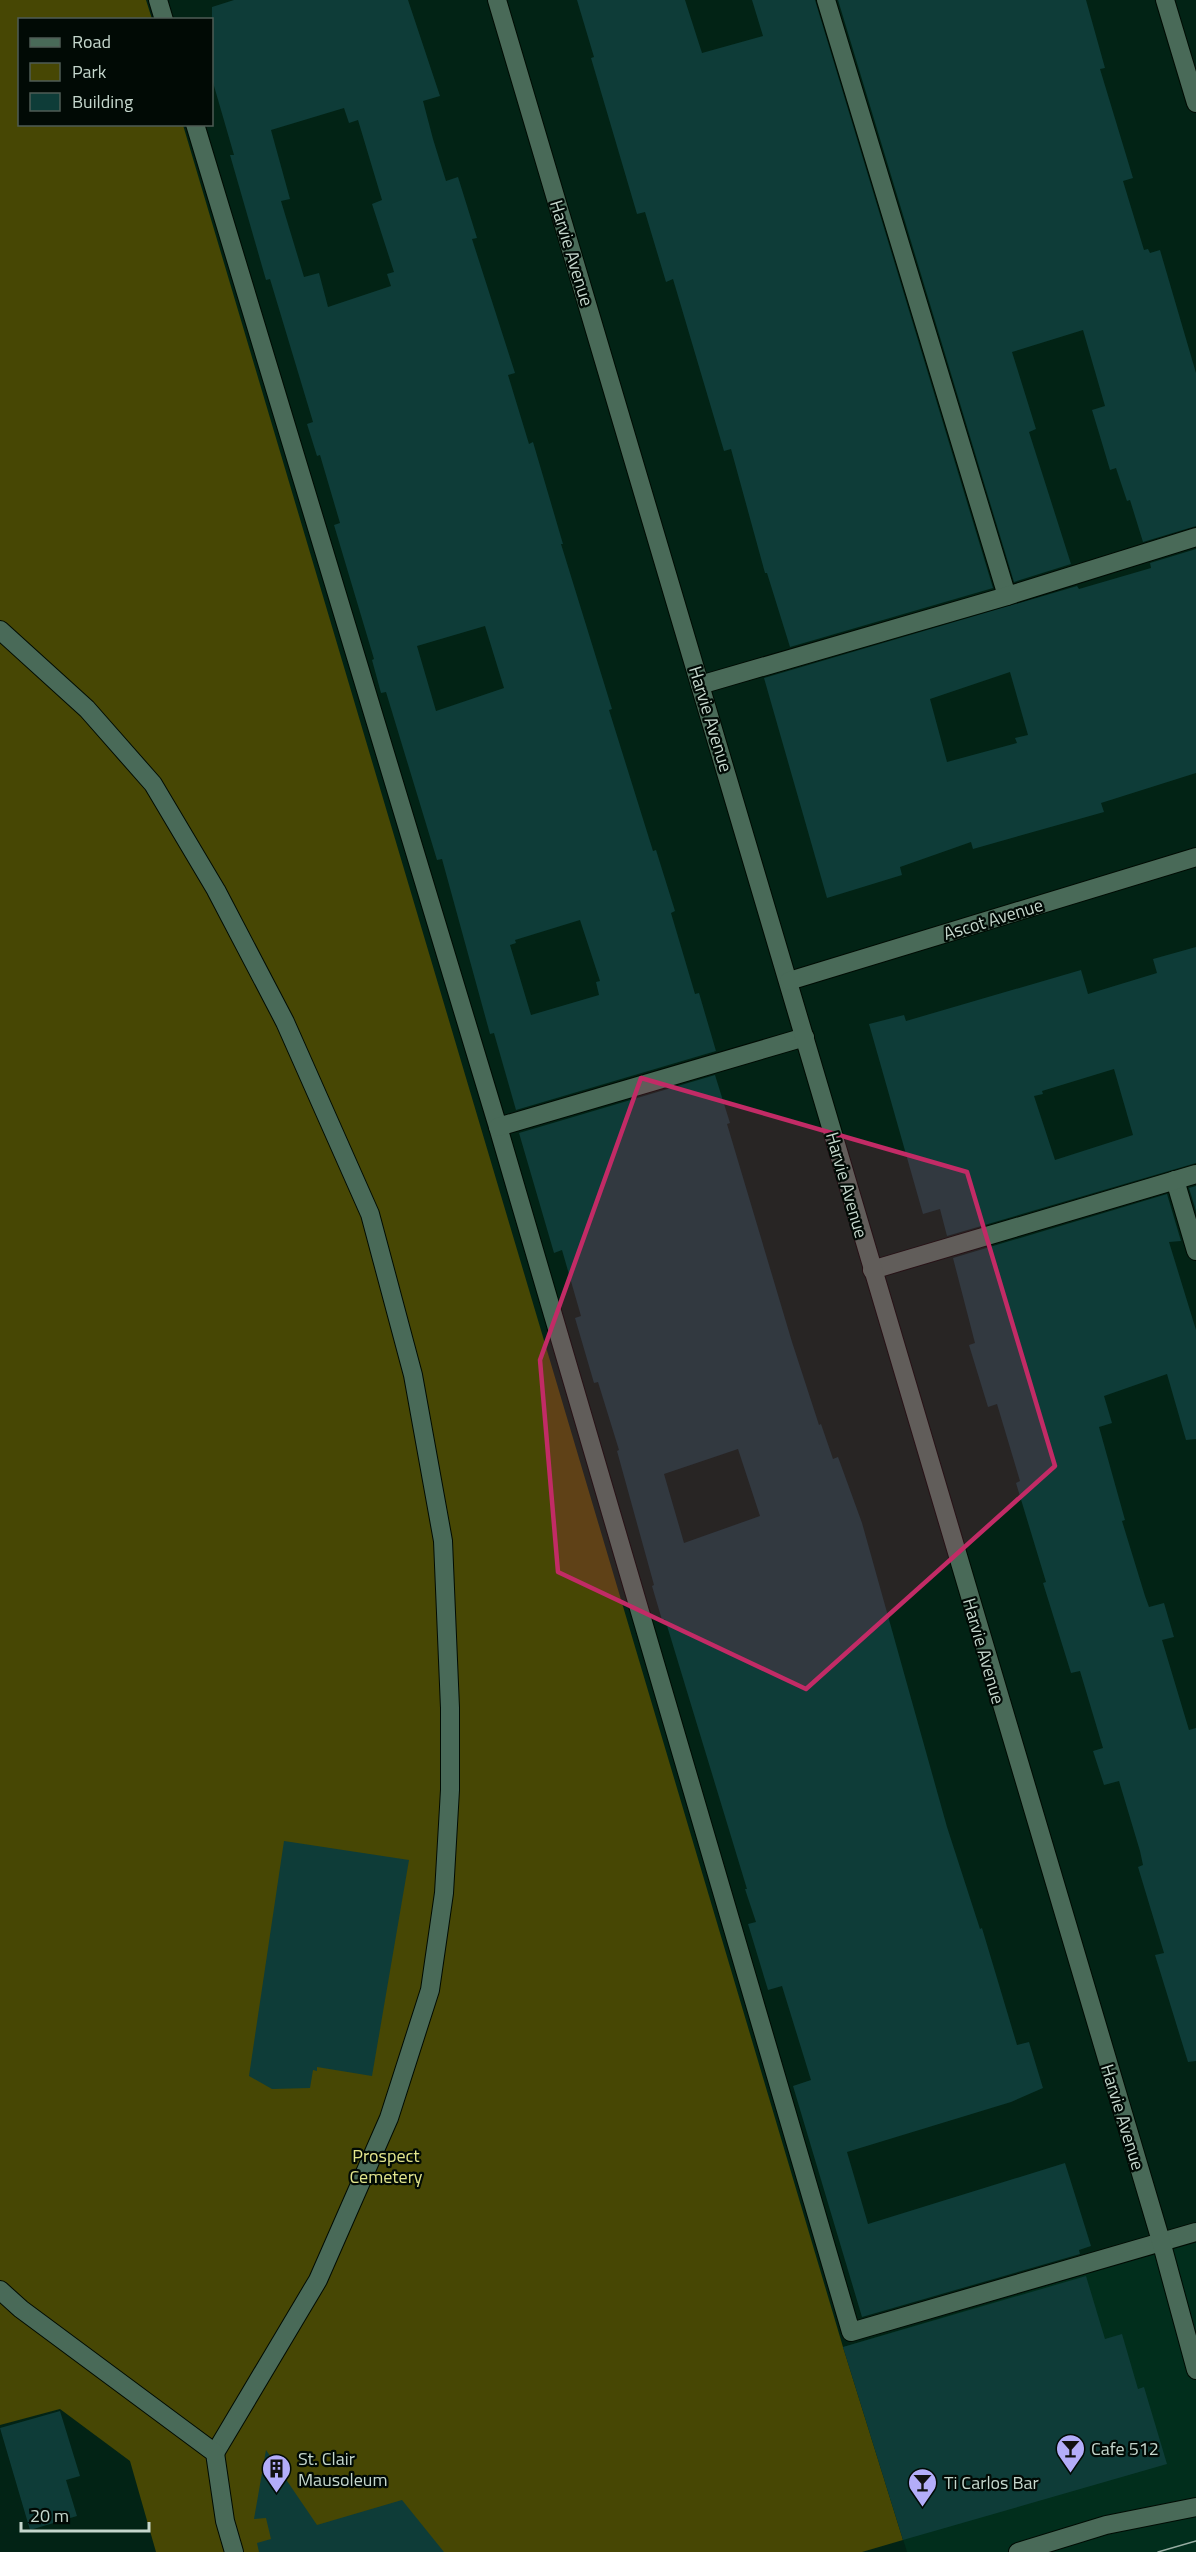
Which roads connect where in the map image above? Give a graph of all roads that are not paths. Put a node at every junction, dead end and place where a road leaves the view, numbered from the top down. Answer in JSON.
{"nodes":[{"id":1,"x":158,"y":0,"type":"edge"},
{"id":2,"x":497,"y":0,"type":"edge"},
{"id":3,"x":826,"y":0,"type":"edge"},
{"id":4,"x":1165,"y":0,"type":"edge"},
{"id":5,"x":163,"y":18,"type":"edge"},
{"id":6,"x":1196,"y":103,"type":"edge"},
{"id":7,"x":196,"y":126,"type":"edge"},
{"id":8,"x":1196,"y":537,"type":"edge"},
{"id":9,"x":1006,"y":596,"type":"junction"},
{"id":10,"x":0,"y":630,"type":"edge"},
{"id":11,"x":700,"y":685,"type":"junction"},
{"id":12,"x":1196,"y":857,"type":"edge"},
{"id":13,"x":789,"y":981,"type":"junction"},
{"id":14,"x":805,"y":1037,"type":"junction"},
{"id":15,"x":498,"y":1127,"type":"junction"},
{"id":16,"x":1196,"y":1174,"type":"edge"},
{"id":17,"x":1175,"y":1180,"type":"junction"},
{"id":18,"x":1196,"y":1251,"type":"edge"},
{"id":19,"x":872,"y":1270,"type":"junction"},
{"id":20,"x":1196,"y":2232,"type":"edge"},
{"id":21,"x":1161,"y":2241,"type":"junction"},
{"id":22,"x":0,"y":2290,"type":"edge"},
{"id":23,"x":1196,"y":2370,"type":"edge"},
{"id":24,"x":215,"y":2453,"type":"junction"},
{"id":25,"x":1196,"y":2507,"type":"edge"},
{"id":26,"x":234,"y":2552,"type":"edge"},
{"id":27,"x":1018,"y":2552,"type":"edge"}],
"edges":[{"from":1,"to":5,"type":"street"},
{"from":2,"to":11,"type":"street","name":"Harvie Avenue"},
{"from":3,"to":9,"type":"street"},
{"from":4,"to":6,"type":"street"},
{"from":7,"to":15,"type":"street"},
{"from":8,"to":9,"type":"street"},
{"from":9,"to":11,"type":"street"},
{"from":10,"to":24,"type":"street"},
{"from":11,"to":13,"type":"street","name":"Harvie Avenue"},
{"from":12,"to":13,"type":"street","name":"Ascot Avenue"},
{"from":13,"to":14,"type":"street","name":"Harvie Avenue"},
{"from":14,"to":15,"type":"street"},
{"from":14,"to":19,"type":"street","name":"Harvie Avenue"},
{"from":15,"to":21,"type":"street"},
{"from":16,"to":17,"type":"street"},
{"from":17,"to":18,"type":"street"},
{"from":17,"to":19,"type":"street"},
{"from":19,"to":21,"type":"street","name":"Harvie Avenue"},
{"from":20,"to":21,"type":"street"},
{"from":21,"to":23,"type":"street","name":"Harvie Avenue"},
{"from":22,"to":24,"type":"street"},
{"from":24,"to":26,"type":"street"},
{"from":25,"to":27,"type":"street"}]}
